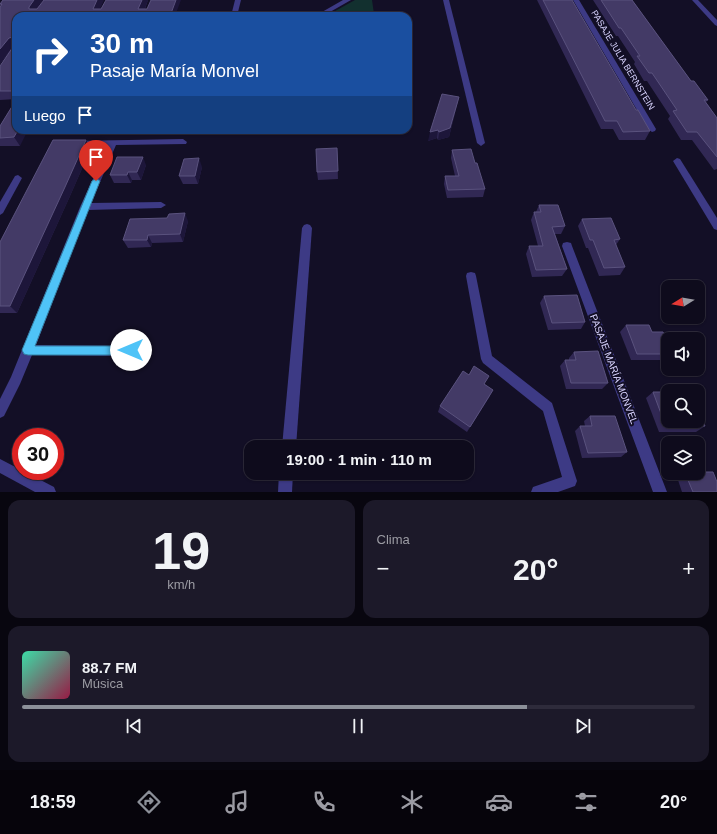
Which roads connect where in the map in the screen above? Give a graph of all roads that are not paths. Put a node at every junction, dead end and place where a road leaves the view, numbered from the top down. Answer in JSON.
{"nodes":[{"id":1,"x":238,"y":0,"type":"edge"},
{"id":2,"x":348,"y":0,"type":"edge"},
{"id":3,"x":446,"y":0,"type":"edge"},
{"id":4,"x":576,"y":0,"type":"edge"},
{"id":5,"x":695,"y":0,"type":"edge"},
{"id":6,"x":235,"y":12,"type":"edge"},
{"id":7,"x":326,"y":12,"type":"edge"},
{"id":8,"x":717,"y":24,"type":"edge"},
{"id":9,"x":652,"y":129,"type":"dead end"},
{"id":10,"x":183,"y":142,"type":"dead end"},
{"id":11,"x":113,"y":143,"type":"junction"},
{"id":12,"x":481,"y":143,"type":"dead end"},
{"id":13,"x":69,"y":144,"type":"edge"},
{"id":14,"x":677,"y":161,"type":"dead end"},
{"id":15,"x":18,"y":178,"type":"dead end"},
{"id":16,"x":161,"y":205,"type":"dead end"},
{"id":17,"x":85,"y":207,"type":"junction"},
{"id":18,"x":0,"y":211,"type":"edge"},
{"id":19,"x":717,"y":226,"type":"edge"},
{"id":20,"x":307,"y":228,"type":"dead end"},
{"id":21,"x":567,"y":246,"type":"dead end"},
{"id":22,"x":471,"y":276,"type":"dead end"},
{"id":23,"x":28,"y":350,"type":"junction"},
{"id":24,"x":131,"y":350,"type":"dead end"},
{"id":25,"x":0,"y":412,"type":"edge"},
{"id":26,"x":290,"y":440,"type":"edge"},
{"id":27,"x":0,"y":466,"type":"edge"},
{"id":28,"x":286,"y":480,"type":"edge"},
{"id":29,"x":49,"y":492,"type":"edge"},
{"id":30,"x":285,"y":492,"type":"edge"},
{"id":31,"x":538,"y":492,"type":"edge"},
{"id":32,"x":660,"y":492,"type":"edge"}],
"edges":[{"from":1,"to":6,"type":"street"},
{"from":2,"to":7,"type":"street"},
{"from":3,"to":12,"type":"street"},
{"from":4,"to":9,"type":"street","name":"PASAJE JULIA BERNSTEIN"},
{"from":5,"to":8,"type":"street"},
{"from":10,"to":11,"type":"street"},
{"from":11,"to":13,"type":"street"},
{"from":11,"to":17,"type":"street"},
{"from":14,"to":19,"type":"street"},
{"from":15,"to":18,"type":"street"},
{"from":16,"to":17,"type":"street"},
{"from":17,"to":23,"type":"street"},
{"from":20,"to":26,"type":"street"},
{"from":21,"to":32,"type":"street","name":"PASAJE MARÍA MONVEL"},
{"from":22,"to":31,"type":"street"},
{"from":23,"to":24,"type":"street"},
{"from":23,"to":25,"type":"street"},
{"from":27,"to":29,"type":"street"},
{"from":28,"to":30,"type":"street"}]}
